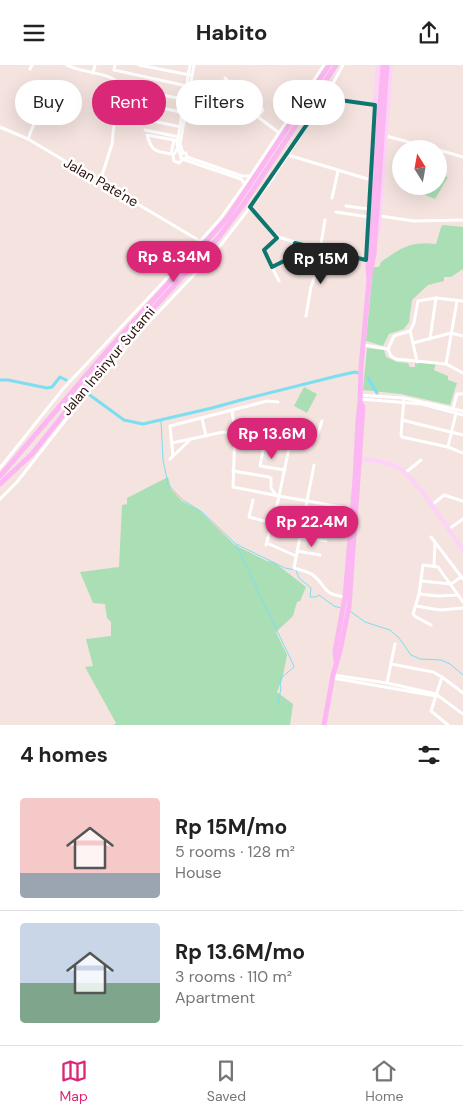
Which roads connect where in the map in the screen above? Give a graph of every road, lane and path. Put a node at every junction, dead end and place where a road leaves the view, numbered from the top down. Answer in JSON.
{"nodes":[{"id":1,"x":67,"y":65,"type":"edge"},
{"id":2,"x":95,"y":65,"type":"edge"},
{"id":3,"x":115,"y":65,"type":"edge"},
{"id":4,"x":139,"y":65,"type":"edge"},
{"id":5,"x":192,"y":65,"type":"edge"},
{"id":6,"x":318,"y":65,"type":"edge"},
{"id":7,"x":329,"y":65,"type":"edge"},
{"id":8,"x":336,"y":65,"type":"edge"},
{"id":9,"x":343,"y":65,"type":"edge"},
{"id":10,"x":378,"y":65,"type":"edge"},
{"id":11,"x":383,"y":65,"type":"edge"},
{"id":12,"x":389,"y":65,"type":"edge"},
{"id":13,"x":323,"y":66,"type":"edge"},
{"id":14,"x":94,"y":73,"type":"junction"},
{"id":15,"x":190,"y":75,"type":"junction"},
{"id":16,"x":225,"y":78,"type":"dead end"},
{"id":17,"x":189,"y":80,"type":"edge"},
{"id":18,"x":335,"y":80,"type":"edge"},
{"id":19,"x":176,"y":83,"type":"edge"},
{"id":20,"x":176,"y":97,"type":"edge"},
{"id":21,"x":345,"y":101,"type":"edge"},
{"id":22,"x":375,"y":105,"type":"junction"},
{"id":23,"x":176,"y":111,"type":"edge"},
{"id":24,"x":166,"y":124,"type":"edge"},
{"id":25,"x":33,"y":125,"type":"edge"},
{"id":26,"x":307,"y":125,"type":"edge"},
{"id":27,"x":0,"y":127,"type":"edge"},
{"id":28,"x":181,"y":127,"type":"joint"},
{"id":29,"x":145,"y":131,"type":"dead end"},
{"id":30,"x":278,"y":132,"type":"junction"},
{"id":31,"x":386,"y":136,"type":"junction"},
{"id":32,"x":178,"y":138,"type":"junction"},
{"id":33,"x":28,"y":139,"type":"junction"},
{"id":34,"x":401,"y":140,"type":"edge"},
{"id":35,"x":177,"y":147,"type":"junction"},
{"id":36,"x":448,"y":153,"type":"edge"},
{"id":37,"x":288,"y":155,"type":"junction"},
{"id":38,"x":184,"y":157,"type":"junction"},
{"id":39,"x":463,"y":157,"type":"edge"},
{"id":40,"x":338,"y":171,"type":"junction"},
{"id":41,"x":250,"y":176,"type":"junction"},
{"id":42,"x":242,"y":177,"type":"junction"},
{"id":43,"x":371,"y":179,"type":"junction"},
{"id":44,"x":100,"y":183,"type":"junction"},
{"id":45,"x":245,"y":184,"type":"junction"},
{"id":46,"x":332,"y":198,"type":"dead end"},
{"id":47,"x":346,"y":206,"type":"dead end"},
{"id":48,"x":250,"y":207,"type":"junction"},
{"id":49,"x":369,"y":209,"type":"junction"},
{"id":50,"x":336,"y":212,"type":"dead end"},
{"id":51,"x":380,"y":215,"type":"junction"},
{"id":52,"x":369,"y":217,"type":"junction"},
{"id":53,"x":325,"y":219,"type":"dead end"},
{"id":54,"x":463,"y":220,"type":"edge"},
{"id":55,"x":278,"y":237,"type":"junction"},
{"id":56,"x":200,"y":241,"type":"junction"},
{"id":57,"x":295,"y":243,"type":"junction"},
{"id":58,"x":322,"y":250,"type":"junction"},
{"id":59,"x":366,"y":261,"type":"junction"},
{"id":60,"x":272,"y":267,"type":"junction"},
{"id":61,"x":370,"y":268,"type":"junction"},
{"id":62,"x":279,"y":281,"type":"dead end"},
{"id":63,"x":436,"y":298,"type":"junction"},
{"id":64,"x":457,"y":301,"type":"junction"},
{"id":65,"x":463,"y":301,"type":"edge"},
{"id":66,"x":306,"y":316,"type":"dead end"},
{"id":67,"x":410,"y":331,"type":"junction"},
{"id":68,"x":451,"y":333,"type":"junction"},
{"id":69,"x":463,"y":336,"type":"edge"},
{"id":70,"x":430,"y":339,"type":"junction"},
{"id":71,"x":413,"y":343,"type":"junction"},
{"id":72,"x":366,"y":345,"type":"junction"},
{"id":73,"x":388,"y":349,"type":"junction"},
{"id":74,"x":417,"y":362,"type":"junction"},
{"id":75,"x":446,"y":364,"type":"junction"},
{"id":76,"x":463,"y":373,"type":"edge"},
{"id":77,"x":463,"y":394,"type":"edge"},
{"id":78,"x":404,"y":398,"type":"junction"},
{"id":79,"x":360,"y":399,"type":"junction"},
{"id":80,"x":278,"y":402,"type":"dead end"},
{"id":81,"x":404,"y":402,"type":"junction"},
{"id":82,"x":453,"y":409,"type":"junction"},
{"id":83,"x":232,"y":410,"type":"junction"},
{"id":84,"x":456,"y":413,"type":"junction"},
{"id":85,"x":463,"y":413,"type":"edge"},
{"id":86,"x":202,"y":418,"type":"junction"},
{"id":87,"x":402,"y":420,"type":"junction"},
{"id":88,"x":322,"y":421,"type":"dead end"},
{"id":89,"x":235,"y":432,"type":"junction"},
{"id":90,"x":451,"y":432,"type":"junction"},
{"id":91,"x":463,"y":435,"type":"edge"},
{"id":92,"x":206,"y":436,"type":"junction"},
{"id":93,"x":191,"y":439,"type":"junction"},
{"id":94,"x":172,"y":443,"type":"junction"},
{"id":95,"x":264,"y":445,"type":"dead end"},
{"id":96,"x":448,"y":447,"type":"junction"},
{"id":97,"x":463,"y":453,"type":"edge"},
{"id":98,"x":358,"y":458,"type":"junction"},
{"id":99,"x":421,"y":460,"type":"dead end"},
{"id":100,"x":314,"y":465,"type":"dead end"},
{"id":101,"x":0,"y":468,"type":"edge"},
{"id":102,"x":285,"y":470,"type":"junction"},
{"id":103,"x":233,"y":471,"type":"junction"},
{"id":104,"x":405,"y":473,"type":"junction"},
{"id":105,"x":0,"y":476,"type":"edge"},
{"id":106,"x":0,"y":483,"type":"edge"},
{"id":107,"x":278,"y":496,"type":"junction"},
{"id":108,"x":0,"y":499,"type":"edge"},
{"id":109,"x":253,"y":500,"type":"dead end"},
{"id":110,"x":463,"y":501,"type":"edge"},
{"id":111,"x":307,"y":502,"type":"junction"},
{"id":112,"x":432,"y":505,"type":"junction"},
{"id":113,"x":353,"y":509,"type":"junction"},
{"id":114,"x":463,"y":519,"type":"edge"},
{"id":115,"x":272,"y":523,"type":"junction"},
{"id":116,"x":448,"y":530,"type":"junction"},
{"id":117,"x":301,"y":532,"type":"junction"},
{"id":118,"x":300,"y":537,"type":"junction"},
{"id":119,"x":431,"y":537,"type":"dead end"},
{"id":120,"x":326,"y":541,"type":"dead end"},
{"id":121,"x":435,"y":543,"type":"junction"},
{"id":122,"x":463,"y":550,"type":"edge"},
{"id":123,"x":297,"y":551,"type":"junction"},
{"id":124,"x":320,"y":555,"type":"dead end"},
{"id":125,"x":296,"y":556,"type":"junction"},
{"id":126,"x":434,"y":566,"type":"junction"},
{"id":127,"x":462,"y":578,"type":"edge"},
{"id":128,"x":421,"y":581,"type":"junction"},
{"id":129,"x":451,"y":585,"type":"junction"},
{"id":130,"x":419,"y":594,"type":"junction"},
{"id":131,"x":458,"y":595,"type":"junction"},
{"id":132,"x":345,"y":597,"type":"junction"},
{"id":133,"x":463,"y":602,"type":"edge"},
{"id":134,"x":416,"y":606,"type":"junction"},
{"id":135,"x":463,"y":608,"type":"edge"},
{"id":136,"x":431,"y":625,"type":"dead end"},
{"id":137,"x":395,"y":644,"type":"dead end"},
{"id":138,"x":336,"y":661,"type":"junction"},
{"id":139,"x":391,"y":664,"type":"junction"},
{"id":140,"x":333,"y":676,"type":"junction"},
{"id":141,"x":442,"y":677,"type":"junction"},
{"id":142,"x":387,"y":683,"type":"junction"},
{"id":143,"x":405,"y":689,"type":"junction"},
{"id":144,"x":463,"y":693,"type":"edge"},
{"id":145,"x":437,"y":696,"type":"junction"},
{"id":146,"x":463,"y":715,"type":"edge"},
{"id":147,"x":324,"y":725,"type":"edge"},
{"id":148,"x":448,"y":725,"type":"edge"}],
"edges":[{"from":1,"to":14,"type":"street"},
{"from":2,"to":14,"type":"street"},
{"from":3,"to":19,"type":"street"},
{"from":4,"to":15,"type":"street"},
{"from":5,"to":15,"type":"street"},
{"from":6,"to":13,"type":"street"},
{"from":7,"to":105,"type":"highway","name":"Jalan Insinyur Sutami"},
{"from":8,"to":106,"type":"highway","name":"Jalan Insinyur Sutami"},
{"from":9,"to":18,"type":"street"},
{"from":10,"to":22,"type":"main road"},
{"from":11,"to":61,"type":"highway"},
{"from":12,"to":31,"type":"main road"},
{"from":12,"to":61,"type":"highway"},
{"from":13,"to":30,"type":"street"},
{"from":14,"to":44,"type":"street"},
{"from":15,"to":17,"type":"street"},
{"from":16,"to":30,"type":"street"},
{"from":20,"to":23,"type":"street"},
{"from":21,"to":22,"type":"street"},
{"from":22,"to":43,"type":"main road"},
{"from":24,"to":28,"type":"street"},
{"from":25,"to":33,"type":"street"},
{"from":26,"to":37,"type":"street"},
{"from":27,"to":33,"type":"street","name":"Jalan Pate'ne"},
{"from":28,"to":32,"type":"street"},
{"from":29,"to":32,"type":"street"},
{"from":30,"to":41,"type":"street"},
{"from":31,"to":34,"type":"street"},
{"from":31,"to":51,"type":"main road"},
{"from":32,"to":32,"type":"street"},
{"from":32,"to":35,"type":"street"},
{"from":32,"to":38,"type":"street"},
{"from":33,"to":44,"type":"street","name":"Jalan Pate'ne"},
{"from":35,"to":38,"type":"street"},
{"from":35,"to":38,"type":"street"},
{"from":36,"to":39,"type":"street"},
{"from":37,"to":40,"type":"street"},
{"from":37,"to":48,"type":"street"},
{"from":38,"to":42,"type":"street"},
{"from":40,"to":43,"type":"street"},
{"from":40,"to":46,"type":"street"},
{"from":41,"to":42,"type":"street"},
{"from":41,"to":45,"type":"street"},
{"from":42,"to":45,"type":"street"},
{"from":43,"to":49,"type":"main road"},
{"from":44,"to":56,"type":"street","name":"Jalan Pate'ne"},
{"from":45,"to":56,"type":"street"},
{"from":47,"to":49,"type":"street"},
{"from":48,"to":55,"type":"street"},
{"from":48,"to":108,"type":"street"},
{"from":49,"to":52,"type":"main road"},
{"from":50,"to":52,"type":"street"},
{"from":51,"to":54,"type":"street"},
{"from":51,"to":61,"type":"main road"},
{"from":52,"to":59,"type":"main road"},
{"from":53,"to":58,"type":"street"},
{"from":55,"to":57,"type":"street"},
{"from":55,"to":60,"type":"street"},
{"from":56,"to":101,"type":"street"},
{"from":57,"to":58,"type":"street"},
{"from":57,"to":60,"type":"street"},
{"from":58,"to":59,"type":"street"},
{"from":58,"to":66,"type":"street"},
{"from":59,"to":61,"type":"main road"},
{"from":60,"to":62,"type":"street"},
{"from":61,"to":72,"type":"highway"},
{"from":63,"to":64,"type":"street"},
{"from":63,"to":67,"type":"street"},
{"from":63,"to":70,"type":"street"},
{"from":64,"to":65,"type":"street"},
{"from":64,"to":68,"type":"street"},
{"from":67,"to":71,"type":"street"},
{"from":67,"to":73,"type":"street"},
{"from":68,"to":69,"type":"street"},
{"from":68,"to":70,"type":"street"},
{"from":68,"to":75,"type":"street"},
{"from":70,"to":71,"type":"street"},
{"from":71,"to":74,"type":"street"},
{"from":72,"to":73,"type":"street"},
{"from":72,"to":79,"type":"highway"},
{"from":73,"to":74,"type":"street"},
{"from":74,"to":75,"type":"street"},
{"from":75,"to":76,"type":"street"},
{"from":77,"to":82,"type":"street"},
{"from":78,"to":79,"type":"street"},
{"from":78,"to":81,"type":"street"},
{"from":78,"to":82,"type":"street"},
{"from":79,"to":81,"type":"street"},
{"from":79,"to":98,"type":"highway"},
{"from":80,"to":83,"type":"street"},
{"from":81,"to":84,"type":"street"},
{"from":81,"to":87,"type":"street"},
{"from":82,"to":85,"type":"street"},
{"from":83,"to":86,"type":"street"},
{"from":83,"to":89,"type":"street"},
{"from":84,"to":85,"type":"street"},
{"from":84,"to":90,"type":"street"},
{"from":86,"to":92,"type":"street"},
{"from":86,"to":94,"type":"street"},
{"from":87,"to":90,"type":"street"},
{"from":87,"to":96,"type":"street"},
{"from":88,"to":102,"type":"street"},
{"from":89,"to":89,"type":"street"},
{"from":89,"to":92,"type":"street"},
{"from":89,"to":103,"type":"street"},
{"from":90,"to":91,"type":"street"},
{"from":90,"to":96,"type":"street"},
{"from":92,"to":93,"type":"street"},
{"from":93,"to":94,"type":"street"},
{"from":93,"to":94,"type":"street"},
{"from":95,"to":102,"type":"street"},
{"from":96,"to":97,"type":"street"},
{"from":98,"to":104,"type":"main road"},
{"from":98,"to":113,"type":"highway"},
{"from":98,"to":138,"type":"highway"},
{"from":99,"to":104,"type":"street"},
{"from":100,"to":111,"type":"street"},
{"from":102,"to":107,"type":"street"},
{"from":103,"to":107,"type":"street"},
{"from":103,"to":107,"type":"street"},
{"from":104,"to":112,"type":"main road"},
{"from":107,"to":111,"type":"street"},
{"from":107,"to":115,"type":"street"},
{"from":109,"to":115,"type":"street"},
{"from":110,"to":112,"type":"street"},
{"from":111,"to":113,"type":"street"},
{"from":111,"to":117,"type":"street"},
{"from":112,"to":116,"type":"main road"},
{"from":113,"to":132,"type":"highway"},
{"from":114,"to":116,"type":"street"},
{"from":115,"to":117,"type":"street"},
{"from":115,"to":125,"type":"street"},
{"from":116,"to":122,"type":"main road"},
{"from":117,"to":118,"type":"street"},
{"from":118,"to":120,"type":"street"},
{"from":118,"to":123,"type":"street"},
{"from":119,"to":121,"type":"street"},
{"from":121,"to":126,"type":"street"},
{"from":121,"to":127,"type":"street"},
{"from":123,"to":124,"type":"street"},
{"from":123,"to":125,"type":"street"},
{"from":125,"to":132,"type":"street"},
{"from":126,"to":128,"type":"street"},
{"from":126,"to":129,"type":"street"},
{"from":127,"to":129,"type":"street"},
{"from":128,"to":129,"type":"street"},
{"from":128,"to":130,"type":"street"},
{"from":129,"to":131,"type":"street"},
{"from":130,"to":131,"type":"street"},
{"from":130,"to":134,"type":"street"},
{"from":131,"to":133,"type":"street"},
{"from":132,"to":138,"type":"highway"},
{"from":134,"to":135,"type":"street"},
{"from":134,"to":136,"type":"street"},
{"from":137,"to":139,"type":"street"},
{"from":138,"to":140,"type":"highway"},
{"from":139,"to":141,"type":"street"},
{"from":139,"to":142,"type":"street"},
{"from":140,"to":142,"type":"street"},
{"from":140,"to":143,"type":"street"},
{"from":140,"to":147,"type":"highway"},
{"from":141,"to":144,"type":"street"},
{"from":141,"to":145,"type":"street"},
{"from":142,"to":143,"type":"street"},
{"from":143,"to":145,"type":"street"},
{"from":145,"to":146,"type":"street"},
{"from":145,"to":148,"type":"street"}]}
